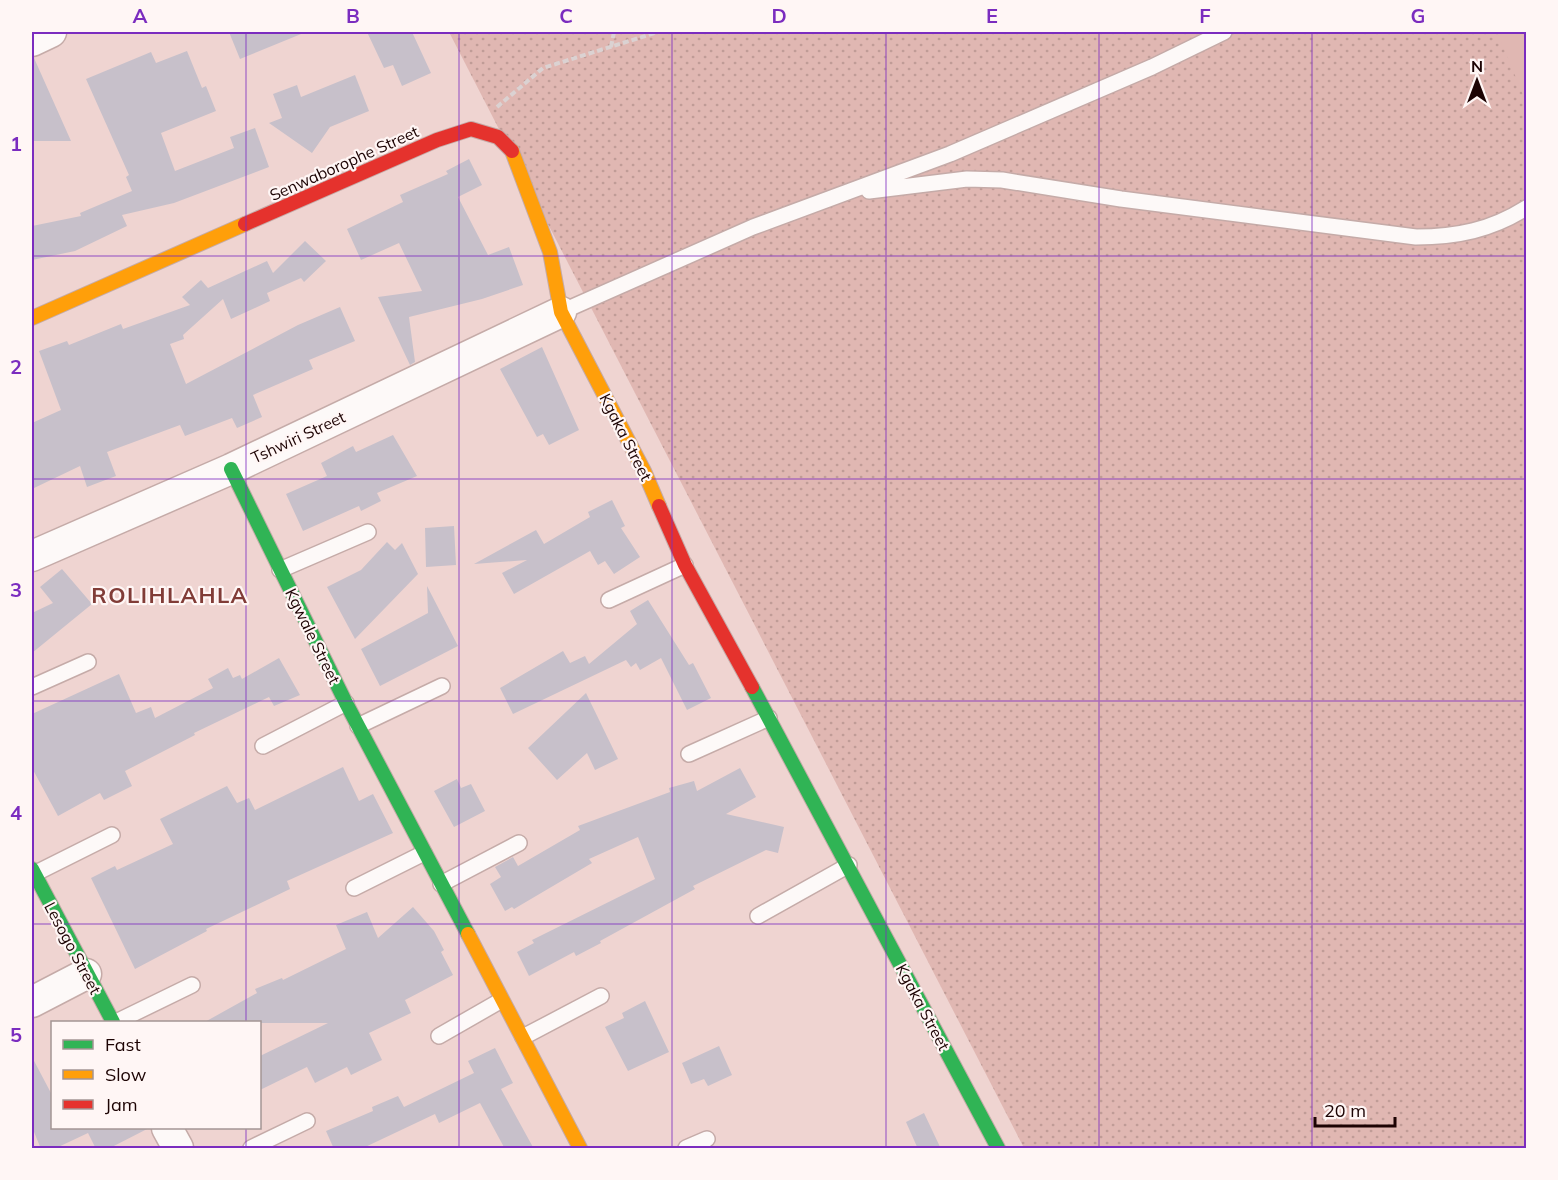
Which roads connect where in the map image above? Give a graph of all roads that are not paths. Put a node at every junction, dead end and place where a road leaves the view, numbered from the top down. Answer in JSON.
{"nodes":[{"id":1,"x":51,"y":32,"type":"edge"},
{"id":2,"x":1224,"y":32,"type":"edge"},
{"id":3,"x":32,"y":41,"type":"edge"},
{"id":4,"x":842,"y":195,"type":"junction"},
{"id":5,"x":1527,"y":208,"type":"edge"},
{"id":6,"x":561,"y":312,"type":"junction"},
{"id":7,"x":32,"y":318,"type":"edge"},
{"id":8,"x":231,"y":469,"type":"junction"},
{"id":9,"x":368,"y":532,"type":"dead end"},
{"id":10,"x":32,"y":556,"type":"edge"},
{"id":11,"x":685,"y":565,"type":"junction"},
{"id":12,"x":280,"y":570,"type":"junction"},
{"id":13,"x":609,"y":600,"type":"dead end"},
{"id":14,"x":88,"y":662,"type":"dead end"},
{"id":15,"x":442,"y":686,"type":"dead end"},
{"id":16,"x":32,"y":687,"type":"edge"},
{"id":17,"x":346,"y":703,"type":"junction"},
{"id":18,"x":769,"y":718,"type":"junction"},
{"id":19,"x":358,"y":726,"type":"junction"},
{"id":20,"x":263,"y":746,"type":"dead end"},
{"id":21,"x":688,"y":754,"type":"dead end"},
{"id":22,"x":112,"y":835,"type":"dead end"},
{"id":23,"x":519,"y":843,"type":"dead end"},
{"id":24,"x":424,"y":853,"type":"junction"},
{"id":25,"x":849,"y":865,"type":"junction"},
{"id":26,"x":33,"y":871,"type":"edge"},
{"id":27,"x":441,"y":884,"type":"junction"},
{"id":28,"x":354,"y":888,"type":"dead end"},
{"id":29,"x":758,"y":916,"type":"dead end"},
{"id":30,"x":86,"y":974,"type":"junction"},
{"id":31,"x":192,"y":985,"type":"dead end"},
{"id":32,"x":601,"y":996,"type":"dead end"},
{"id":33,"x":500,"y":1001,"type":"junction"},
{"id":34,"x":32,"y":1002,"type":"edge"},
{"id":35,"x":113,"y":1021,"type":"edge"},
{"id":36,"x":118,"y":1021,"type":"edge"},
{"id":37,"x":439,"y":1036,"type":"dead end"},
{"id":38,"x":523,"y":1037,"type":"junction"},
{"id":39,"x":307,"y":1121,"type":"dead end"},
{"id":40,"x":168,"y":1129,"type":"edge"},
{"id":41,"x":707,"y":1139,"type":"dead end"},
{"id":42,"x":178,"y":1149,"type":"edge"},
{"id":43,"x":251,"y":1149,"type":"edge"},
{"id":44,"x":580,"y":1149,"type":"edge"},
{"id":45,"x":686,"y":1149,"type":"edge"},
{"id":46,"x":998,"y":1149,"type":"edge"}],
"edges":[{"from":1,"to":3,"type":"street"},
{"from":2,"to":4,"type":"lane"},
{"from":4,"to":5,"type":"lane"},
{"from":4,"to":6,"type":"lane"},
{"from":6,"to":7,"type":"street","name":"Senwaborophe Street"},
{"from":6,"to":8,"type":"street","name":"Tshwiri Street"},
{"from":6,"to":11,"type":"street","name":"Kgaka Street"},
{"from":8,"to":10,"type":"street","name":"Tshwiri Street"},
{"from":8,"to":12,"type":"street","name":"Kgwale Street"},
{"from":9,"to":12,"type":"lane","name":"Kgwale Street"},
{"from":11,"to":13,"type":"lane"},
{"from":11,"to":18,"type":"street","name":"Kgaka Street"},
{"from":12,"to":17,"type":"street","name":"Kgwale Street"},
{"from":14,"to":16,"type":"lane"},
{"from":15,"to":19,"type":"lane"},
{"from":17,"to":19,"type":"street","name":"Kgwale Street"},
{"from":17,"to":20,"type":"lane","name":"Kgwale Street"},
{"from":18,"to":21,"type":"lane"},
{"from":18,"to":25,"type":"street","name":"Kgaka Street"},
{"from":19,"to":24,"type":"street","name":"Kgwale Street"},
{"from":22,"to":26,"type":"lane","name":"Lesogo Street"},
{"from":23,"to":27,"type":"lane"},
{"from":24,"to":27,"type":"street","name":"Kgwale Street"},
{"from":24,"to":28,"type":"lane"},
{"from":25,"to":29,"type":"lane"},
{"from":25,"to":46,"type":"street","name":"Kgaka Street"},
{"from":26,"to":30,"type":"street","name":"Lesogo Street"},
{"from":27,"to":33,"type":"street","name":"Kgwale Street"},
{"from":30,"to":34,"type":"street"},
{"from":30,"to":35,"type":"street","name":"Lesogo Street"},
{"from":31,"to":36,"type":"lane","name":"Lesogo Street"},
{"from":32,"to":38,"type":"lane"},
{"from":33,"to":37,"type":"lane"},
{"from":33,"to":38,"type":"street","name":"Kgwale Street"},
{"from":38,"to":44,"type":"street","name":"Kgwale Street"},
{"from":39,"to":43,"type":"lane"},
{"from":40,"to":42,"type":"street"},
{"from":41,"to":45,"type":"lane"}]}
